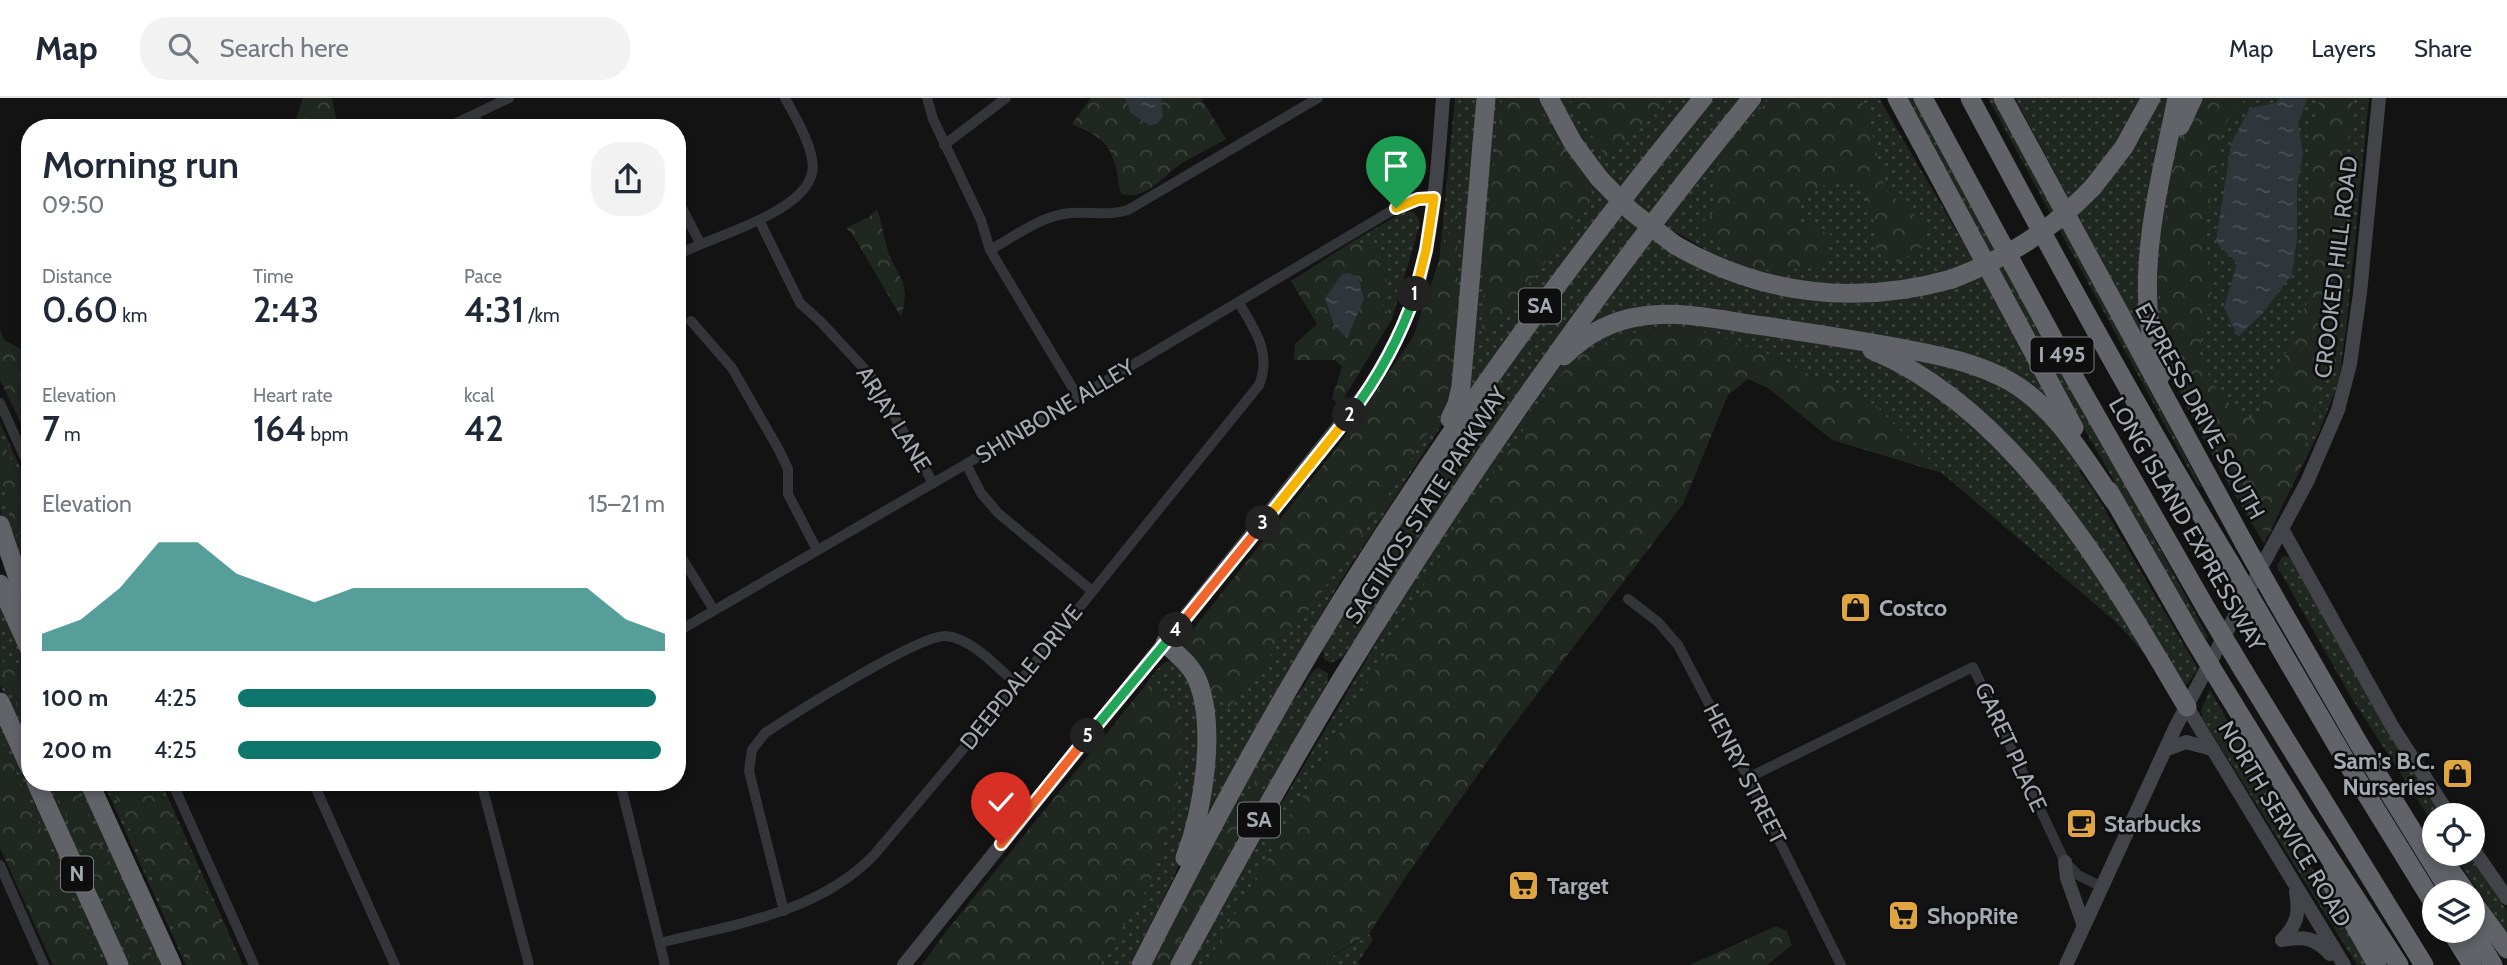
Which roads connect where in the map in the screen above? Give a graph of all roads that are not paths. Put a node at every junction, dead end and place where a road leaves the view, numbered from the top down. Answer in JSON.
{"nodes":[{"id":1,"x":509,"y":98,"type":"edge"},
{"id":2,"x":785,"y":98,"type":"edge"},
{"id":3,"x":927,"y":98,"type":"edge"},
{"id":4,"x":1006,"y":98,"type":"edge"},
{"id":5,"x":1318,"y":98,"type":"edge"},
{"id":6,"x":1443,"y":98,"type":"edge"},
{"id":7,"x":1486,"y":98,"type":"edge"},
{"id":8,"x":1549,"y":98,"type":"edge"},
{"id":9,"x":1703,"y":98,"type":"edge"},
{"id":10,"x":1752,"y":98,"type":"edge"},
{"id":11,"x":1897,"y":98,"type":"edge"},
{"id":12,"x":1923,"y":98,"type":"edge"},
{"id":13,"x":1970,"y":98,"type":"edge"},
{"id":14,"x":2003,"y":98,"type":"edge"},
{"id":15,"x":2151,"y":98,"type":"edge"},
{"id":16,"x":2177,"y":98,"type":"edge"},
{"id":17,"x":2193,"y":98,"type":"edge"},
{"id":18,"x":2378,"y":98,"type":"edge"},
{"id":19,"x":474,"y":115,"type":"junction"},
{"id":20,"x":465,"y":119,"type":"edge"},
{"id":21,"x":476,"y":119,"type":"edge"},
{"id":22,"x":944,"y":145,"type":"junction"},
{"id":23,"x":1434,"y":198,"type":"junction"},
{"id":24,"x":686,"y":216,"type":"edge"},
{"id":25,"x":759,"y":220,"type":"junction"},
{"id":26,"x":2153,"y":225,"type":"junction"},
{"id":27,"x":700,"y":243,"type":"junction"},
{"id":28,"x":686,"y":250,"type":"edge"},
{"id":29,"x":990,"y":250,"type":"junction"},
{"id":30,"x":1239,"y":303,"type":"junction"},
{"id":31,"x":691,"y":321,"type":"dead end"},
{"id":32,"x":1832,"y":336,"type":"junction"},
{"id":33,"x":1529,"y":392,"type":"junction"},
{"id":34,"x":1078,"y":397,"type":"junction"},
{"id":35,"x":0,"y":403,"type":"edge"},
{"id":36,"x":21,"y":449,"type":"edge"},
{"id":37,"x":2194,"y":454,"type":"junction"},
{"id":38,"x":965,"y":464,"type":"junction"},
{"id":39,"x":933,"y":483,"type":"junction"},
{"id":40,"x":2114,"y":501,"type":"junction"},
{"id":41,"x":1390,"y":524,"type":"junction"},
{"id":42,"x":0,"y":525,"type":"edge"},
{"id":43,"x":2282,"y":529,"type":"junction"},
{"id":44,"x":817,"y":550,"type":"junction"},
{"id":45,"x":686,"y":565,"type":"edge"},
{"id":46,"x":0,"y":584,"type":"edge"},
{"id":47,"x":21,"y":587,"type":"edge"},
{"id":48,"x":1091,"y":590,"type":"junction"},
{"id":49,"x":1628,"y":599,"type":"dead end"},
{"id":50,"x":714,"y":611,"type":"junction"},
{"id":51,"x":686,"y":627,"type":"edge"},
{"id":52,"x":21,"y":630,"type":"edge"},
{"id":53,"x":1165,"y":643,"type":"junction"},
{"id":54,"x":1017,"y":685,"type":"junction"},
{"id":55,"x":0,"y":702,"type":"edge"},
{"id":56,"x":2187,"y":707,"type":"junction"},
{"id":57,"x":2359,"y":744,"type":"junction"},
{"id":58,"x":21,"y":748,"type":"edge"},
{"id":59,"x":2212,"y":749,"type":"junction"},
{"id":60,"x":2165,"y":750,"type":"junction"},
{"id":61,"x":2277,"y":775,"type":"junction"},
{"id":62,"x":1748,"y":778,"type":"junction"},
{"id":63,"x":40,"y":791,"type":"edge"},
{"id":64,"x":93,"y":791,"type":"edge"},
{"id":65,"x":176,"y":791,"type":"edge"},
{"id":66,"x":317,"y":791,"type":"edge"},
{"id":67,"x":483,"y":791,"type":"edge"},
{"id":68,"x":622,"y":791,"type":"edge"},
{"id":69,"x":2441,"y":803,"type":"edge"},
{"id":70,"x":2422,"y":827,"type":"edge"},
{"id":71,"x":2065,"y":862,"type":"junction"},
{"id":72,"x":0,"y":866,"type":"edge"},
{"id":73,"x":2485,"y":866,"type":"edge"},
{"id":74,"x":2442,"y":880,"type":"edge"},
{"id":75,"x":2294,"y":884,"type":"junction"},
{"id":76,"x":2422,"y":885,"type":"edge"},
{"id":77,"x":2102,"y":887,"type":"junction"},
{"id":78,"x":2507,"y":898,"type":"edge"},
{"id":79,"x":784,"y":911,"type":"junction"},
{"id":80,"x":2485,"y":919,"type":"edge"},
{"id":81,"x":2084,"y":926,"type":"junction"},
{"id":82,"x":660,"y":943,"type":"junction"},
{"id":83,"x":2458,"y":943,"type":"edge"},
{"id":84,"x":2480,"y":943,"type":"edge"},
{"id":85,"x":2507,"y":949,"type":"edge"},
{"id":86,"x":44,"y":965,"type":"edge"},
{"id":87,"x":119,"y":965,"type":"edge"},
{"id":88,"x":172,"y":965,"type":"edge"},
{"id":89,"x":254,"y":965,"type":"edge"},
{"id":90,"x":395,"y":965,"type":"edge"},
{"id":91,"x":529,"y":965,"type":"edge"},
{"id":92,"x":665,"y":965,"type":"edge"},
{"id":93,"x":904,"y":965,"type":"edge"},
{"id":94,"x":1140,"y":965,"type":"edge"},
{"id":95,"x":1180,"y":965,"type":"edge"},
{"id":96,"x":1841,"y":965,"type":"edge"},
{"id":97,"x":2066,"y":965,"type":"edge"},
{"id":98,"x":2342,"y":965,"type":"edge"},
{"id":99,"x":2377,"y":965,"type":"edge"},
{"id":100,"x":2399,"y":965,"type":"edge"},
{"id":101,"x":2424,"y":965,"type":"edge"},
{"id":102,"x":2472,"y":965,"type":"edge"},
{"id":103,"x":2493,"y":965,"type":"edge"}],
"edges":[{"from":1,"to":19,"type":"street"},
{"from":2,"to":25,"type":"street"},
{"from":3,"to":22,"type":"street"},
{"from":4,"to":22,"type":"street"},
{"from":5,"to":29,"type":"street"},
{"from":6,"to":23,"type":"main road"},
{"from":7,"to":41,"type":"highway"},
{"from":8,"to":15,"type":"highway","bridge":true},
{"from":9,"to":41,"type":"highway","name":"SAGTIKOS STATE PARKWAY","number":"SA"},
{"from":10,"to":33,"type":"highway","name":"SAGTIKOS STATE PARKWAY","number":"SA"},
{"from":11,"to":40,"type":"highway"},
{"from":12,"to":101,"type":"highway","name":"LONG ISLAND EXPRESSWAY","number":"I 495","bridge":true},
{"from":13,"to":76,"type":"highway","name":"LONG ISLAND EXPRESSWAY","number":"I 495","bridge":true},
{"from":14,"to":37,"type":"highway","name":"EXPRESS DRIVE SOUTH"},
{"from":16,"to":26,"type":"highway"},
{"from":17,"to":26,"type":"highway"},
{"from":18,"to":43,"type":"main road","name":"CROOKED HILL ROAD"},
{"from":19,"to":20,"type":"street"},
{"from":19,"to":21,"type":"street"},
{"from":22,"to":29,"type":"street"},
{"from":23,"to":30,"type":"street","name":"SHINBONE ALLEY"},
{"from":23,"to":53,"type":"main road"},
{"from":24,"to":27,"type":"street"},
{"from":25,"to":27,"type":"street"},
{"from":25,"to":39,"type":"street","name":"ARJAY LANE"},
{"from":26,"to":37,"type":"highway"},
{"from":27,"to":28,"type":"street"},
{"from":29,"to":34,"type":"street"},
{"from":30,"to":34,"type":"street","name":"SHINBONE ALLEY"},
{"from":30,"to":48,"type":"street","name":"DEEPDALE DRIVE"},
{"from":31,"to":44,"type":"street"},
{"from":32,"to":33,"type":"highway"},
{"from":32,"to":40,"type":"highway"},
{"from":32,"to":56,"type":"highway"},
{"from":33,"to":95,"type":"highway","name":"SAGTIKOS STATE PARKWAY","number":"SA"},
{"from":34,"to":38,"type":"street","name":"SHINBONE ALLEY"},
{"from":35,"to":36,"type":"street"},
{"from":37,"to":57,"type":"highway","name":"EXPRESS DRIVE SOUTH","bridge":true},
{"from":38,"to":39,"type":"street","name":"SHINBONE ALLEY"},
{"from":38,"to":48,"type":"street"},
{"from":39,"to":44,"type":"street","name":"SHINBONE ALLEY"},
{"from":40,"to":61,"type":"highway","bridge":true},
{"from":41,"to":94,"type":"highway","name":"SAGTIKOS STATE PARKWAY","number":"SA"},
{"from":42,"to":47,"type":"highway"},
{"from":43,"to":56,"type":"main road","name":"CROOKED HILL ROAD"},
{"from":43,"to":69,"type":"main road","name":"EXPRESS DRIVE SOUTH"},
{"from":44,"to":50,"type":"street","name":"SHINBONE ALLEY"},
{"from":45,"to":50,"type":"street"},
{"from":46,"to":52,"type":"highway"},
{"from":48,"to":54,"type":"street","name":"DEEPDALE DRIVE"},
{"from":49,"to":62,"type":"street","name":"HENRY STREET"},
{"from":50,"to":51,"type":"street","name":"SHINBONE ALLEY"},
{"from":53,"to":93,"type":"main road"},
{"from":53,"to":94,"type":"highway"},
{"from":54,"to":79,"type":"street","name":"DEEPDALE DRIVE"},
{"from":54,"to":79,"type":"street"},
{"from":55,"to":58,"type":"highway"},
{"from":56,"to":59,"type":"main road","name":"NORTH SERVICE ROAD"},
{"from":56,"to":60,"type":"main road","name":"CROOKED HILL ROAD"},
{"from":57,"to":70,"type":"highway"},
{"from":57,"to":74,"type":"highway"},
{"from":59,"to":60,"type":"main road"},
{"from":59,"to":75,"type":"main road","name":"NORTH SERVICE ROAD"},
{"from":60,"to":77,"type":"main road","name":"CROOKED HILL ROAD"},
{"from":61,"to":99,"type":"highway"},
{"from":61,"to":100,"type":"highway"},
{"from":62,"to":71,"type":"street","name":"GARET PLACE"},
{"from":62,"to":96,"type":"street","name":"HENRY STREET"},
{"from":63,"to":87,"type":"highway","number":"N"},
{"from":64,"to":88,"type":"highway","number":"N"},
{"from":65,"to":89,"type":"street"},
{"from":66,"to":90,"type":"street"},
{"from":67,"to":91,"type":"street"},
{"from":68,"to":82,"type":"street"},
{"from":71,"to":77,"type":"street","name":"GARET PLACE"},
{"from":71,"to":81,"type":"main road"},
{"from":72,"to":86,"type":"street"},
{"from":73,"to":78,"type":"main road"},
{"from":75,"to":98,"type":"main road","name":"NORTH SERVICE ROAD"},
{"from":75,"to":98,"type":"main road"},
{"from":77,"to":81,"type":"main road","name":"CROOKED HILL ROAD"},
{"from":79,"to":82,"type":"street","name":"DEEPDALE DRIVE"},
{"from":80,"to":85,"type":"highway"},
{"from":81,"to":97,"type":"main road","name":"CROOKED HILL ROAD"},
{"from":82,"to":92,"type":"street"},
{"from":83,"to":102,"type":"highway"},
{"from":84,"to":103,"type":"highway"}]}
